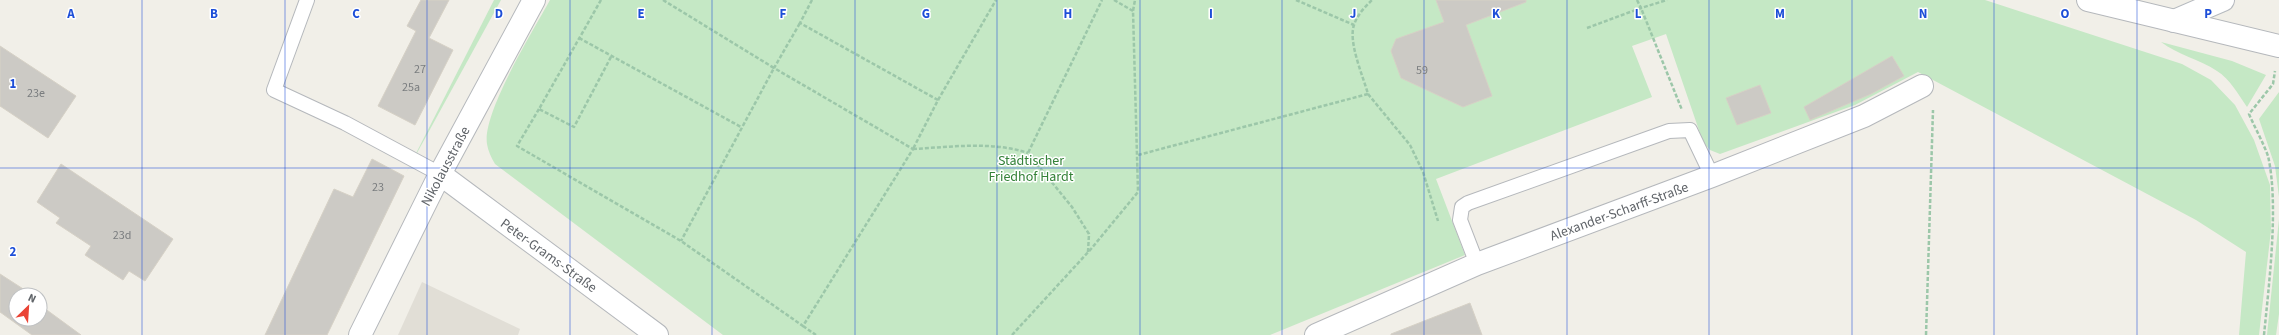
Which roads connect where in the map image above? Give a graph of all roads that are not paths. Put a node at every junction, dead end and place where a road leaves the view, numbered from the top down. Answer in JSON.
{"nodes":[{"id":1,"x":308,"y":0,"type":"edge"},
{"id":2,"x":534,"y":0,"type":"edge"},
{"id":3,"x":2088,"y":0,"type":"edge"},
{"id":4,"x":2222,"y":0,"type":"edge"},
{"id":5,"x":2174,"y":21,"type":"junction"},
{"id":6,"x":2278,"y":46,"type":"edge"},
{"id":7,"x":1922,"y":86,"type":"road end"},
{"id":8,"x":440,"y":174,"type":"junction"},
{"id":9,"x":1712,"y":176,"type":"junction"},
{"id":10,"x":1477,"y":264,"type":"junction"},
{"id":11,"x":360,"y":335,"type":"edge"},
{"id":12,"x":657,"y":335,"type":"edge"},
{"id":13,"x":1316,"y":335,"type":"edge"}],
"edges":[{"from":1,"to":8,"type":"lane"},
{"from":2,"to":8,"type":"street","name":"Nikolausstraße"},
{"from":3,"to":5,"type":"street"},
{"from":4,"to":5,"type":"street"},
{"from":5,"to":6,"type":"street"},
{"from":7,"to":9,"type":"street","name":"Alexander-Scharff-Straße"},
{"from":8,"to":11,"type":"street","name":"Nikolausstraße"},
{"from":8,"to":12,"type":"street","name":"Peter-Grams-Straße"},
{"from":9,"to":10,"type":"street","name":"Alexander-Scharff-Straße"},
{"from":9,"to":10,"type":"lane"},
{"from":10,"to":13,"type":"street","name":"Alexander-Scharff-Straße"}]}
